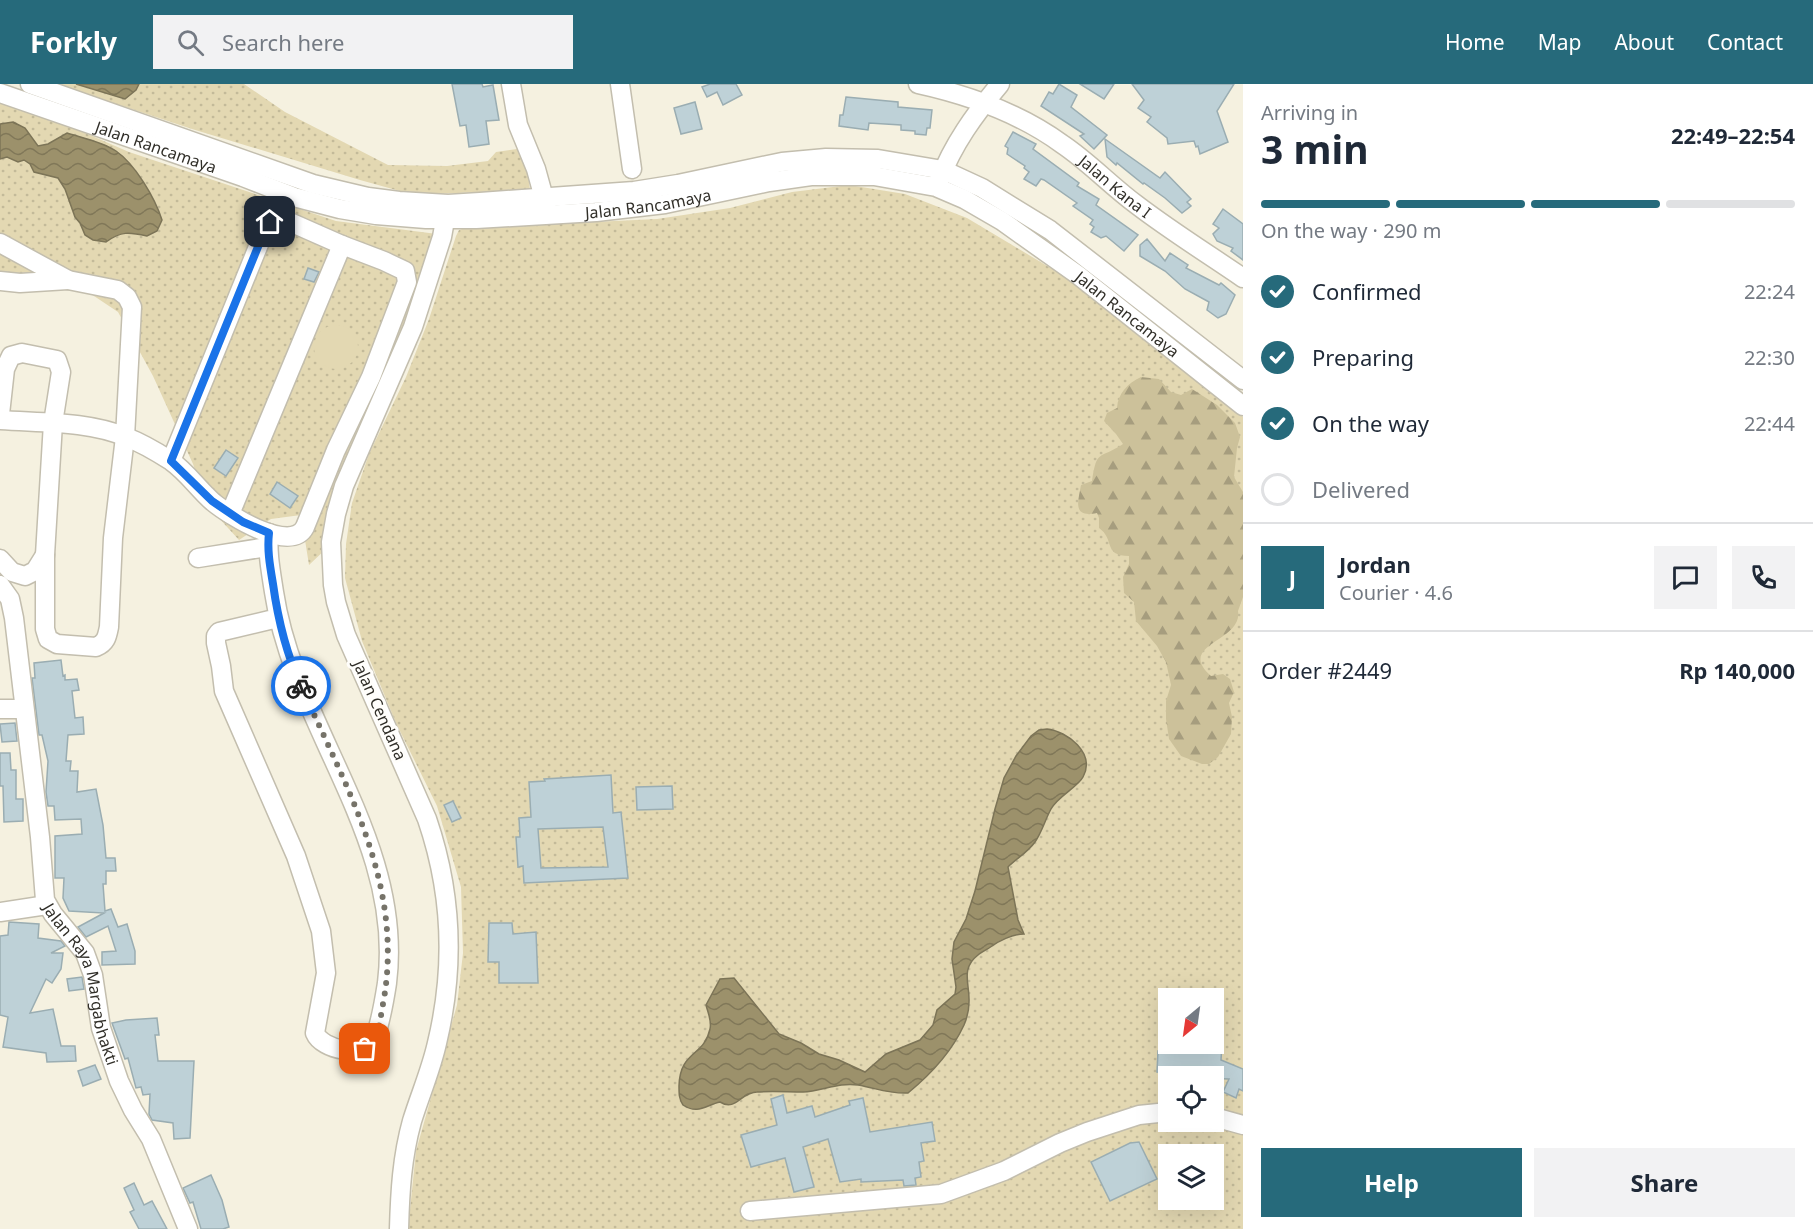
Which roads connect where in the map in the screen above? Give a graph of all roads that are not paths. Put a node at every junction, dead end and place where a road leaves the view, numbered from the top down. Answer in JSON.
{"nodes":[{"id":1,"x":30,"y":84,"type":"edge"},
{"id":2,"x":511,"y":84,"type":"edge"},
{"id":3,"x":620,"y":84,"type":"edge"},
{"id":4,"x":918,"y":84,"type":"edge"},
{"id":5,"x":1000,"y":84,"type":"edge"},
{"id":6,"x":0,"y":93,"type":"edge"},
{"id":7,"x":983,"y":104,"type":"junction"},
{"id":8,"x":632,"y":170,"type":"dead end"},
{"id":9,"x":943,"y":170,"type":"junction"},
{"id":10,"x":936,"y":188,"type":"junction"},
{"id":11,"x":547,"y":207,"type":"junction"},
{"id":12,"x":447,"y":212,"type":"junction"},
{"id":13,"x":1050,"y":230,"type":"junction"},
{"id":14,"x":0,"y":243,"type":"edge"},
{"id":15,"x":342,"y":245,"type":"junction"},
{"id":16,"x":1039,"y":247,"type":"junction"},
{"id":17,"x":1243,"y":278,"type":"edge"},
{"id":18,"x":68,"y":280,"type":"junction"},
{"id":19,"x":0,"y":281,"type":"edge"},
{"id":20,"x":1243,"y":380,"type":"edge"},
{"id":21,"x":1243,"y":406,"type":"edge"},
{"id":22,"x":0,"y":414,"type":"edge"},
{"id":23,"x":0,"y":420,"type":"edge"},
{"id":24,"x":53,"y":423,"type":"junction"},
{"id":25,"x":125,"y":436,"type":"junction"},
{"id":26,"x":171,"y":461,"type":"junction"},
{"id":27,"x":230,"y":514,"type":"junction"},
{"id":28,"x":268,"y":540,"type":"junction"},
{"id":29,"x":45,"y":555,"type":"junction"},
{"id":30,"x":198,"y":558,"type":"dead end"},
{"id":31,"x":0,"y":559,"type":"edge"},
{"id":32,"x":0,"y":585,"type":"edge"},
{"id":33,"x":278,"y":618,"type":"junction"},
{"id":34,"x":0,"y":709,"type":"edge"},
{"id":35,"x":24,"y":709,"type":"junction"},
{"id":36,"x":47,"y":905,"type":"junction"},
{"id":37,"x":0,"y":912,"type":"edge"},
{"id":38,"x":1158,"y":1113,"type":"edge"},
{"id":39,"x":1224,"y":1120,"type":"edge"},
{"id":40,"x":1243,"y":1125,"type":"edge"},
{"id":41,"x":750,"y":1211,"type":"dead end"},
{"id":42,"x":188,"y":1229,"type":"edge"},
{"id":43,"x":399,"y":1229,"type":"edge"}],
"edges":[{"from":1,"to":12,"type":"street","name":"Jalan Rancamaya"},
{"from":2,"to":11,"type":"street"},
{"from":3,"to":8,"type":"street"},
{"from":4,"to":7,"type":"street","name":"Jalan Kana I"},
{"from":5,"to":7,"type":"street"},
{"from":6,"to":12,"type":"street","name":"Jalan Rancamaya"},
{"from":7,"to":9,"type":"street"},
{"from":7,"to":17,"type":"street","name":"Jalan Kana I"},
{"from":9,"to":10,"type":"street"},
{"from":9,"to":11,"type":"street","name":"Jalan Rancamaya"},
{"from":9,"to":13,"type":"street","name":"Jalan Rancamaya"},
{"from":10,"to":11,"type":"street","name":"Jalan Rancamaya"},
{"from":10,"to":16,"type":"street","name":"Jalan Rancamaya"},
{"from":11,"to":12,"type":"street","name":"Jalan Rancamaya"},
{"from":12,"to":43,"type":"street","name":"Jalan Cendana"},
{"from":13,"to":16,"type":"street"},
{"from":13,"to":20,"type":"street","name":"Jalan Rancamaya"},
{"from":14,"to":18,"type":"street"},
{"from":15,"to":26,"type":"street"},
{"from":15,"to":27,"type":"street"},
{"from":15,"to":28,"type":"street"},
{"from":16,"to":21,"type":"street","name":"Jalan Rancamaya"},
{"from":18,"to":19,"type":"street"},
{"from":18,"to":25,"type":"street"},
{"from":22,"to":24,"type":"street"},
{"from":23,"to":24,"type":"street"},
{"from":24,"to":25,"type":"street"},
{"from":24,"to":29,"type":"street"},
{"from":25,"to":26,"type":"street"},
{"from":25,"to":29,"type":"street"},
{"from":26,"to":27,"type":"street"},
{"from":27,"to":28,"type":"street"},
{"from":28,"to":30,"type":"street"},
{"from":28,"to":33,"type":"street"},
{"from":29,"to":31,"type":"street"},
{"from":32,"to":35,"type":"street","name":"Jalan Raya Margabhakti"},
{"from":33,"to":33,"type":"street"},
{"from":34,"to":35,"type":"street"},
{"from":35,"to":36,"type":"street","name":"Jalan Raya Margabhakti"},
{"from":36,"to":37,"type":"street"},
{"from":36,"to":42,"type":"street","name":"Jalan Raya Margabhakti"},
{"from":38,"to":41,"type":"street"},
{"from":39,"to":40,"type":"street"}]}
